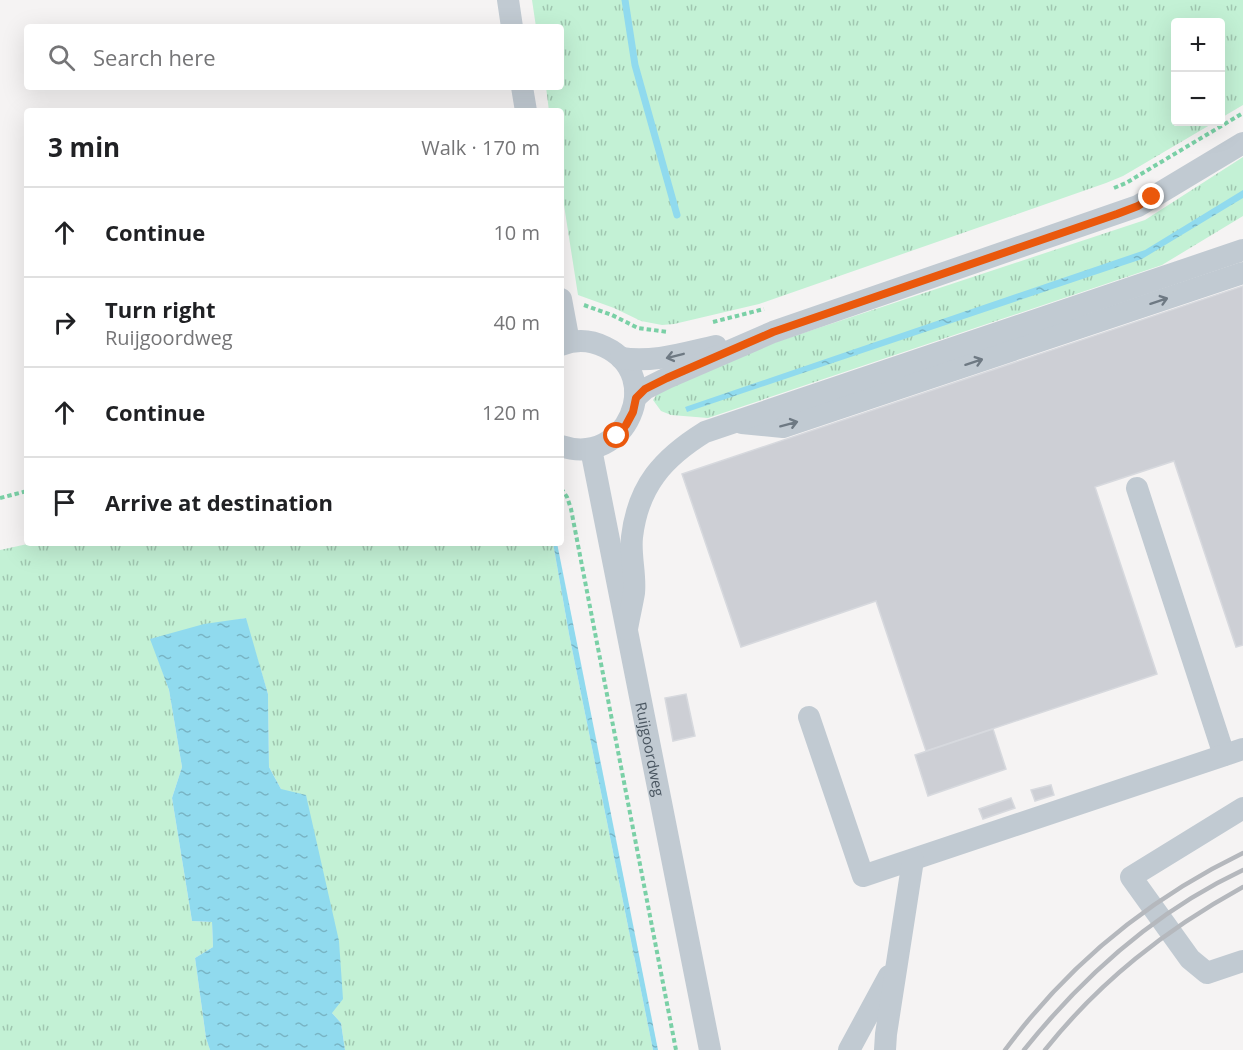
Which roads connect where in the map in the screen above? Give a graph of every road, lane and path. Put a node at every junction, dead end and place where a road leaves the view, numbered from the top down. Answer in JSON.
{"nodes":[{"id":1,"x":508,"y":0,"type":"edge"},
{"id":2,"x":512,"y":24,"type":"edge"},
{"id":3,"x":522,"y":90,"type":"edge"},
{"id":4,"x":526,"y":108,"type":"edge"},
{"id":5,"x":1243,"y":113,"type":"edge"},
{"id":6,"x":1243,"y":142,"type":"edge"},
{"id":7,"x":1108,"y":190,"type":"dead end"},
{"id":8,"x":1243,"y":250,"type":"edge"},
{"id":9,"x":1243,"y":273,"type":"edge"},
{"id":10,"x":564,"y":302,"type":"edge"},
{"id":11,"x":772,"y":306,"type":"dead end"},
{"id":12,"x":707,"y":323,"type":"dead end"},
{"id":13,"x":675,"y":331,"type":"dead end"},
{"id":14,"x":773,"y":332,"type":"junction"},
{"id":15,"x":565,"y":343,"type":"edge"},
{"id":16,"x":621,"y":358,"type":"junction"},
{"id":17,"x":636,"y":398,"type":"junction"},
{"id":18,"x":732,"y":422,"type":"junction"},
{"id":19,"x":564,"y":447,"type":"edge"},
{"id":20,"x":591,"y":448,"type":"junction"},
{"id":21,"x":1137,"y":488,"type":"dead end"},
{"id":22,"x":24,"y":492,"type":"edge"},
{"id":23,"x":564,"y":493,"type":"edge"},
{"id":24,"x":0,"y":498,"type":"edge"},
{"id":25,"x":627,"y":629,"type":"junction"},
{"id":26,"x":809,"y":717,"type":"dead end"},
{"id":27,"x":1234,"y":752,"type":"edge"},
{"id":28,"x":1243,"y":808,"type":"edge"},
{"id":29,"x":914,"y":860,"type":"junction"},
{"id":30,"x":898,"y":958,"type":"junction"},
{"id":31,"x":1243,"y":961,"type":"edge"},
{"id":32,"x":676,"y":1050,"type":"edge"},
{"id":33,"x":710,"y":1050,"type":"edge"},
{"id":34,"x":849,"y":1050,"type":"edge"},
{"id":35,"x":885,"y":1050,"type":"edge"}],
"edges":[{"from":1,"to":2,"type":"street"},
{"from":3,"to":4,"type":"street"},
{"from":5,"to":7,"type":"path"},
{"from":6,"to":14,"type":"street"},
{"from":8,"to":18,"type":"street"},
{"from":18,"to":9,"type":"street","one_way":true},
{"from":10,"to":13,"type":"path"},
{"from":11,"to":12,"type":"path"},
{"from":14,"to":16,"type":"street","one_way":true},
{"from":14,"to":17,"type":"street"},
{"from":15,"to":16,"type":"street"},
{"from":16,"to":17,"type":"street"},
{"from":17,"to":20,"type":"street"},
{"from":18,"to":25,"type":"street"},
{"from":19,"to":20,"type":"street"},
{"from":20,"to":25,"type":"street","name":"Ruijgoordweg"},
{"from":21,"to":27,"type":"street"},
{"from":22,"to":24,"type":"path"},
{"from":23,"to":32,"type":"path"},
{"from":25,"to":33,"type":"street","name":"Ruijgoordweg"},
{"from":26,"to":29,"type":"street"},
{"from":27,"to":29,"type":"street"},
{"from":28,"to":31,"type":"street"},
{"from":29,"to":30,"type":"street"},
{"from":30,"to":34,"type":"street"},
{"from":30,"to":35,"type":"street"}]}
